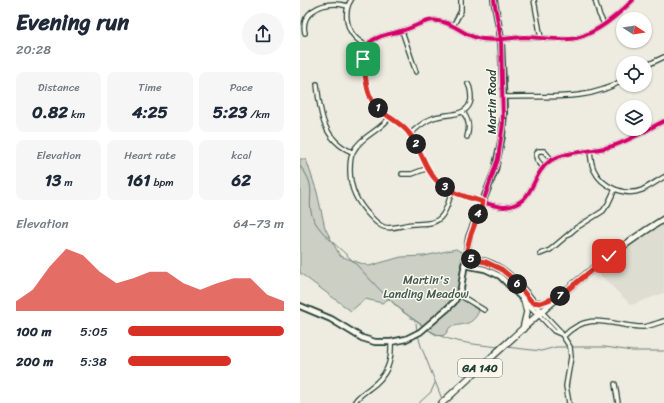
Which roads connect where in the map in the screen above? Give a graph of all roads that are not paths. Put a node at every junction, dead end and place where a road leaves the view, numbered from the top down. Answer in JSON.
{"nodes":[{"id":1,"x":351,"y":0,"type":"edge"},
{"id":2,"x":461,"y":0,"type":"edge"},
{"id":3,"x":494,"y":0,"type":"edge"},
{"id":4,"x":534,"y":0,"type":"edge"},
{"id":5,"x":595,"y":0,"type":"edge"},
{"id":6,"x":633,"y":0,"type":"edge"},
{"id":7,"x":348,"y":6,"type":"junction"},
{"id":8,"x":604,"y":24,"type":"junction"},
{"id":9,"x":452,"y":26,"type":"junction"},
{"id":10,"x":402,"y":31,"type":"junction"},
{"id":11,"x":305,"y":33,"type":"dead end"},
{"id":12,"x":541,"y":38,"type":"junction"},
{"id":13,"x":501,"y":39,"type":"junction"},
{"id":14,"x":367,"y":46,"type":"junction"},
{"id":15,"x":664,"y":57,"type":"edge"},
{"id":16,"x":652,"y":63,"type":"edge"},
{"id":17,"x":416,"y":72,"type":"dead end"},
{"id":18,"x":318,"y":84,"type":"dead end"},
{"id":19,"x":468,"y":84,"type":"dead end"},
{"id":20,"x":616,"y":84,"type":"edge"},
{"id":21,"x":503,"y":97,"type":"junction"},
{"id":22,"x":463,"y":112,"type":"junction"},
{"id":23,"x":390,"y":117,"type":"junction"},
{"id":24,"x":664,"y":121,"type":"edge"},
{"id":25,"x":410,"y":134,"type":"junction"},
{"id":26,"x":467,"y":137,"type":"dead end"},
{"id":27,"x":352,"y":152,"type":"junction"},
{"id":28,"x":590,"y":152,"type":"junction"},
{"id":29,"x":552,"y":160,"type":"junction"},
{"id":30,"x":544,"y":167,"type":"junction"},
{"id":31,"x":428,"y":168,"type":"junction"},
{"id":32,"x":402,"y":174,"type":"dead end"},
{"id":33,"x":664,"y":177,"type":"edge"},
{"id":34,"x":615,"y":189,"type":"junction"},
{"id":35,"x":452,"y":190,"type":"junction"},
{"id":36,"x":483,"y":202,"type":"junction"},
{"id":37,"x":664,"y":219,"type":"edge"},
{"id":38,"x":540,"y":254,"type":"dead end"},
{"id":39,"x":465,"y":258,"type":"junction"},
{"id":40,"x":464,"y":265,"type":"junction"},
{"id":41,"x":458,"y":294,"type":"junction"},
{"id":42,"x":560,"y":296,"type":"junction"},
{"id":43,"x":524,"y":300,"type":"junction"},
{"id":44,"x":532,"y":302,"type":"junction"},
{"id":45,"x":300,"y":306,"type":"edge"},
{"id":46,"x":484,"y":310,"type":"dead end"},
{"id":47,"x":540,"y":314,"type":"junction"},
{"id":48,"x":664,"y":321,"type":"edge"},
{"id":49,"x":523,"y":329,"type":"junction"},
{"id":50,"x":564,"y":336,"type":"junction"},
{"id":51,"x":390,"y":342,"type":"junction"},
{"id":52,"x":615,"y":384,"type":"dead end"},
{"id":53,"x":354,"y":403,"type":"edge"},
{"id":54,"x":442,"y":403,"type":"edge"},
{"id":55,"x":569,"y":403,"type":"edge"},
{"id":56,"x":618,"y":403,"type":"edge"}],
"edges":[{"from":1,"to":7,"type":"street"},
{"from":2,"to":9,"type":"street"},
{"from":3,"to":13,"type":"street","name":"Martin Road"},
{"from":4,"to":12,"type":"street"},
{"from":5,"to":8,"type":"street"},
{"from":6,"to":8,"type":"street"},
{"from":7,"to":11,"type":"street"},
{"from":7,"to":14,"type":"street"},
{"from":8,"to":12,"type":"street"},
{"from":9,"to":10,"type":"street"},
{"from":9,"to":13,"type":"street"},
{"from":10,"to":14,"type":"street"},
{"from":10,"to":17,"type":"street"},
{"from":12,"to":13,"type":"street"},
{"from":13,"to":21,"type":"street","name":"Martin Road"},
{"from":14,"to":23,"type":"street"},
{"from":15,"to":16,"type":"street"},
{"from":18,"to":27,"type":"street"},
{"from":19,"to":22,"type":"street"},
{"from":20,"to":21,"type":"street"},
{"from":21,"to":36,"type":"street","name":"Martin Road"},
{"from":22,"to":25,"type":"street"},
{"from":22,"to":26,"type":"street"},
{"from":23,"to":25,"type":"street"},
{"from":23,"to":27,"type":"street"},
{"from":24,"to":28,"type":"street"},
{"from":25,"to":31,"type":"street"},
{"from":27,"to":35,"type":"street"},
{"from":28,"to":29,"type":"street"},
{"from":28,"to":34,"type":"street"},
{"from":29,"to":30,"type":"street"},
{"from":29,"to":30,"type":"street"},
{"from":30,"to":36,"type":"street"},
{"from":31,"to":32,"type":"street"},
{"from":31,"to":35,"type":"street"},
{"from":33,"to":34,"type":"street"},
{"from":34,"to":38,"type":"street"},
{"from":35,"to":36,"type":"street"},
{"from":36,"to":39,"type":"street","name":"Martin Road"},
{"from":37,"to":42,"type":"main road","number":"GA 140"},
{"from":39,"to":40,"type":"street","name":"Martin Road"},
{"from":39,"to":44,"type":"street"},
{"from":40,"to":41,"type":"street","name":"Martin Road"},
{"from":40,"to":43,"type":"street"},
{"from":41,"to":46,"type":"street"},
{"from":41,"to":51,"type":"street","name":"Martin Road"},
{"from":42,"to":44,"type":"main road"},
{"from":42,"to":47,"type":"main road","number":"GA 140"},
{"from":43,"to":47,"type":"street"},
{"from":43,"to":49,"type":"main road"},
{"from":44,"to":47,"type":"street"},
{"from":45,"to":51,"type":"street","name":"Martin Road"},
{"from":47,"to":49,"type":"main road","number":"GA 140"},
{"from":47,"to":50,"type":"street"},
{"from":48,"to":50,"type":"street"},
{"from":49,"to":54,"type":"main road","number":"GA 140"},
{"from":50,"to":55,"type":"street"},
{"from":51,"to":53,"type":"street"},
{"from":52,"to":56,"type":"street"}]}
